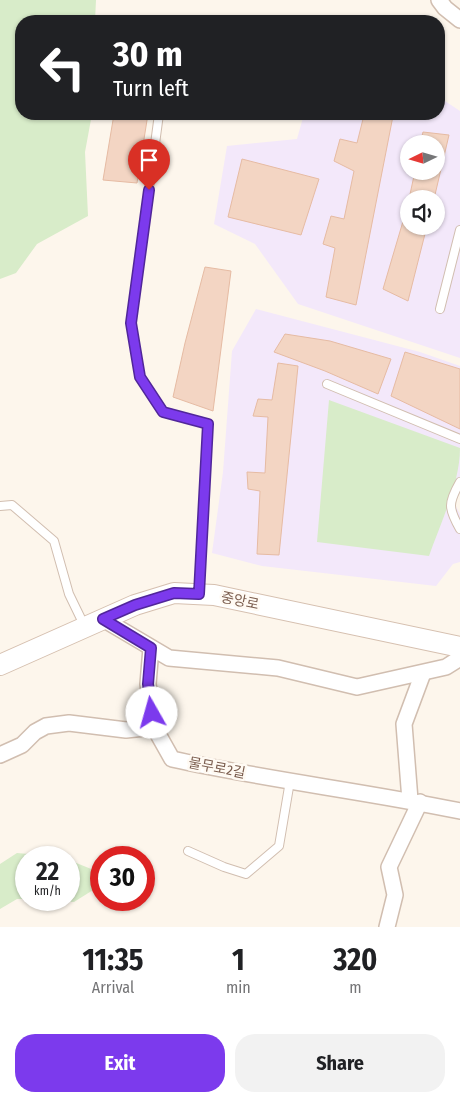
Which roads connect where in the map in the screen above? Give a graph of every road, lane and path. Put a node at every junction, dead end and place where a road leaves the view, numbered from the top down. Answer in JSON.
{"nodes":[{"id":1,"x":439,"y":0,"type":"edge"},
{"id":2,"x":460,"y":20,"type":"edge"},
{"id":3,"x":158,"y":120,"type":"edge"},
{"id":4,"x":460,"y":230,"type":"edge"},
{"id":5,"x":440,"y":308,"type":"dead end"},
{"id":6,"x":327,"y":384,"type":"dead end"},
{"id":7,"x":460,"y":439,"type":"edge"},
{"id":8,"x":460,"y":482,"type":"edge"},
{"id":9,"x":0,"y":506,"type":"edge"},
{"id":10,"x":460,"y":529,"type":"edge"},
{"id":11,"x":199,"y":594,"type":"junction"},
{"id":12,"x":94,"y":623,"type":"junction"},
{"id":13,"x":460,"y":647,"type":"edge"},
{"id":14,"x":151,"y":648,"type":"junction"},
{"id":15,"x":460,"y":658,"type":"edge"},
{"id":16,"x":0,"y":665,"type":"edge"},
{"id":17,"x":423,"y":672,"type":"junction"},
{"id":18,"x":154,"y":727,"type":"junction"},
{"id":19,"x":0,"y":755,"type":"edge"},
{"id":20,"x":290,"y":781,"type":"junction"},
{"id":21,"x":415,"y":801,"type":"junction"},
{"id":22,"x":460,"y":811,"type":"edge"},
{"id":23,"x":188,"y":851,"type":"dead end"},
{"id":24,"x":387,"y":927,"type":"edge"}],
"edges":[{"from":1,"to":2,"type":"street"},
{"from":3,"to":11,"type":"lane"},
{"from":4,"to":5,"type":"lane"},
{"from":6,"to":7,"type":"lane"},
{"from":8,"to":10,"type":"lane"},
{"from":9,"to":12,"type":"lane"},
{"from":11,"to":12,"type":"street","name":"중앙로"},
{"from":11,"to":13,"type":"street","name":"중앙로"},
{"from":12,"to":14,"type":"street"},
{"from":12,"to":16,"type":"street","name":"중앙로"},
{"from":14,"to":17,"type":"street"},
{"from":14,"to":18,"type":"street"},
{"from":15,"to":17,"type":"street"},
{"from":17,"to":21,"type":"street"},
{"from":18,"to":19,"type":"street"},
{"from":18,"to":20,"type":"street","name":"물무로2길"},
{"from":20,"to":21,"type":"street","name":"물무로2길"},
{"from":20,"to":23,"type":"lane"},
{"from":21,"to":22,"type":"street","name":"물무로2길"},
{"from":21,"to":24,"type":"street"}]}
